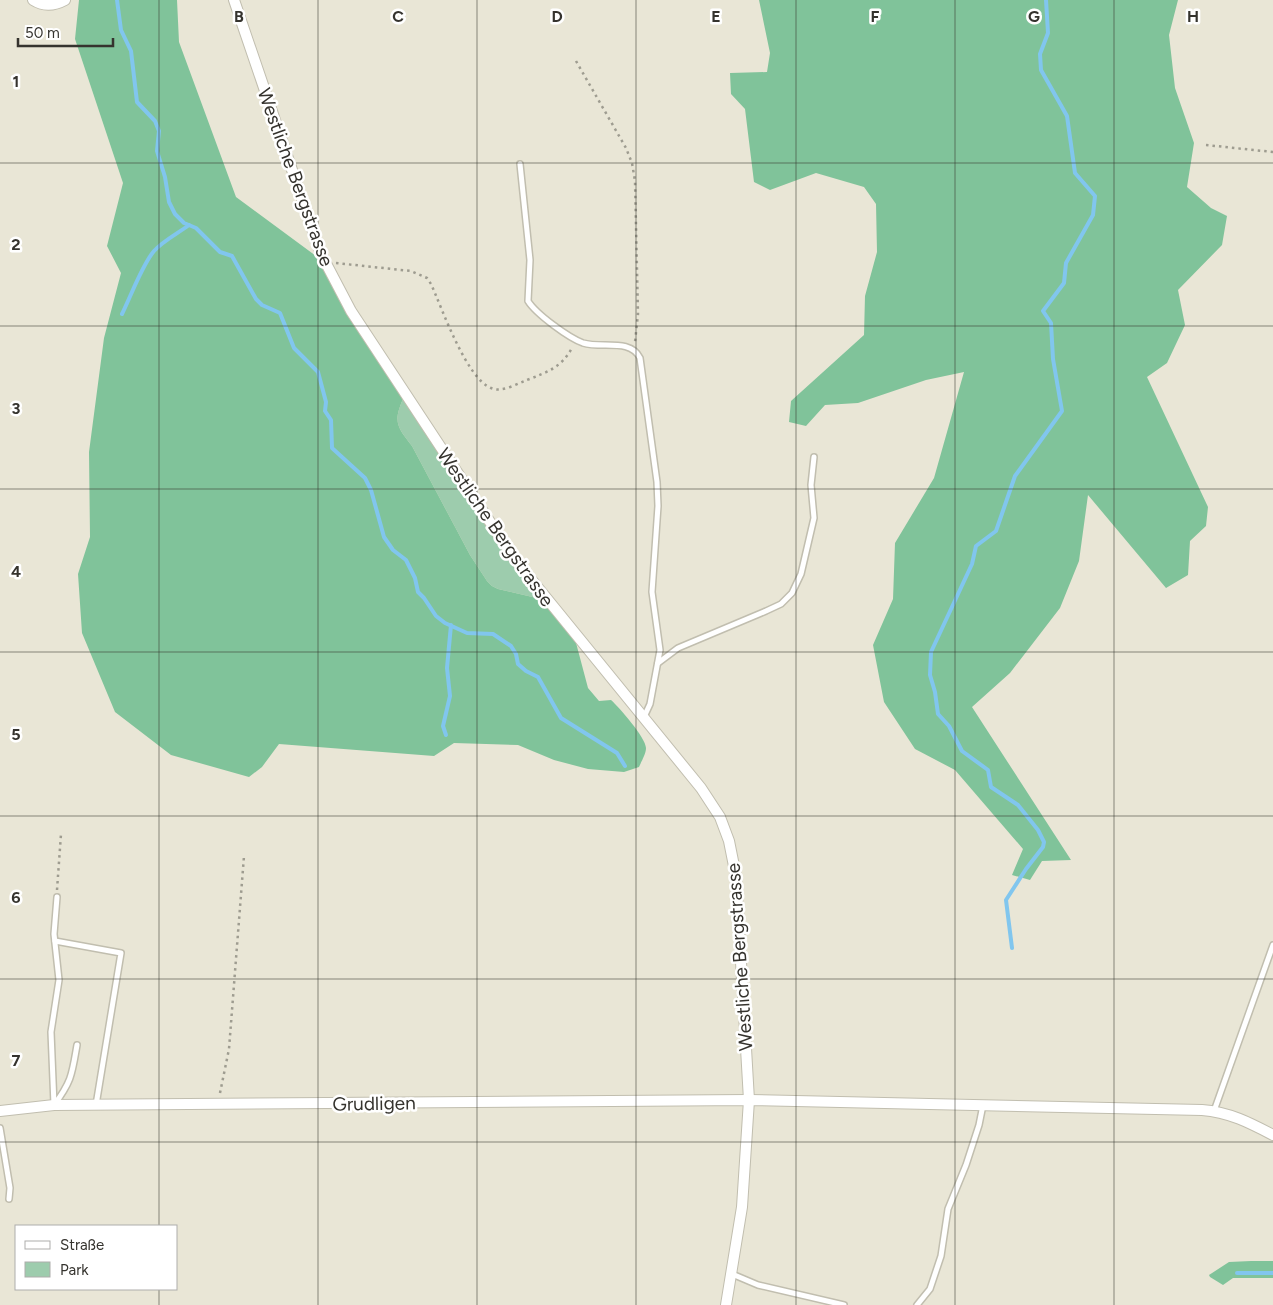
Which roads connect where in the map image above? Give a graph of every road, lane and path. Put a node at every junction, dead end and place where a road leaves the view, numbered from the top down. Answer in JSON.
{"nodes":[{"id":1,"x":33,"y":0,"type":"edge"},
{"id":2,"x":65,"y":0,"type":"edge"},
{"id":3,"x":234,"y":0,"type":"edge"},
{"id":4,"x":576,"y":62,"type":"dead end"},
{"id":5,"x":1206,"y":145,"type":"dead end"},
{"id":6,"x":1273,"y":152,"type":"edge"},
{"id":7,"x":520,"y":164,"type":"dead end"},
{"id":8,"x":326,"y":264,"type":"junction"},
{"id":9,"x":577,"y":340,"type":"junction"},
{"id":10,"x":632,"y":348,"type":"junction"},
{"id":11,"x":814,"y":457,"type":"dead end"},
{"id":12,"x":658,"y":664,"type":"junction"},
{"id":13,"x":644,"y":717,"type":"junction"},
{"id":14,"x":61,"y":834,"type":"dead end"},
{"id":15,"x":244,"y":856,"type":"dead end"},
{"id":16,"x":57,"y":897,"type":"joint"},
{"id":17,"x":55,"y":941,"type":"junction"},
{"id":18,"x":1273,"y":945,"type":"edge"},
{"id":19,"x":77,"y":1045,"type":"dead end"},
{"id":20,"x":749,"y":1100,"type":"junction"},
{"id":21,"x":217,"y":1104,"type":"junction"},
{"id":22,"x":54,"y":1105,"type":"junction"},
{"id":23,"x":96,"y":1105,"type":"junction"},
{"id":24,"x":983,"y":1105,"type":"junction"},
{"id":25,"x":0,"y":1111,"type":"edge"},
{"id":26,"x":1214,"y":1111,"type":"junction"},
{"id":27,"x":0,"y":1128,"type":"edge"},
{"id":28,"x":1273,"y":1135,"type":"edge"},
{"id":29,"x":9,"y":1199,"type":"dead end"},
{"id":30,"x":732,"y":1274,"type":"junction"},
{"id":31,"x":726,"y":1305,"type":"edge"},
{"id":32,"x":844,"y":1305,"type":"edge"},
{"id":33,"x":917,"y":1305,"type":"edge"}],
"edges":[{"from":1,"to":2,"type":"street"},
{"from":3,"to":8,"type":"street","name":"Westliche Bergstrasse"},
{"from":4,"to":10,"type":"path"},
{"from":5,"to":6,"type":"path"},
{"from":7,"to":9,"type":"lane"},
{"from":8,"to":9,"type":"path"},
{"from":8,"to":13,"type":"street","name":"Westliche Bergstrasse"},
{"from":9,"to":10,"type":"lane"},
{"from":10,"to":12,"type":"lane"},
{"from":11,"to":12,"type":"lane"},
{"from":12,"to":13,"type":"lane"},
{"from":13,"to":20,"type":"street","name":"Westliche Bergstrasse"},
{"from":14,"to":16,"type":"path"},
{"from":15,"to":21,"type":"path"},
{"from":16,"to":17,"type":"lane"},
{"from":17,"to":22,"type":"lane"},
{"from":17,"to":23,"type":"lane"},
{"from":18,"to":26,"type":"lane"},
{"from":19,"to":22,"type":"lane"},
{"from":20,"to":21,"type":"street","name":"Grudligen"},
{"from":20,"to":24,"type":"street","name":"Grudligen"},
{"from":20,"to":30,"type":"street","name":"Westliche Bergstrasse"},
{"from":21,"to":23,"type":"street","name":"Grudligen"},
{"from":22,"to":23,"type":"street","name":"Grudligen"},
{"from":22,"to":25,"type":"street","name":"Grudligen"},
{"from":24,"to":26,"type":"street","name":"Grudligen"},
{"from":24,"to":33,"type":"lane"},
{"from":26,"to":28,"type":"street","name":"Grudligen"},
{"from":27,"to":29,"type":"lane"},
{"from":30,"to":31,"type":"street","name":"Westliche Bergstrasse"},
{"from":30,"to":32,"type":"lane"}]}
